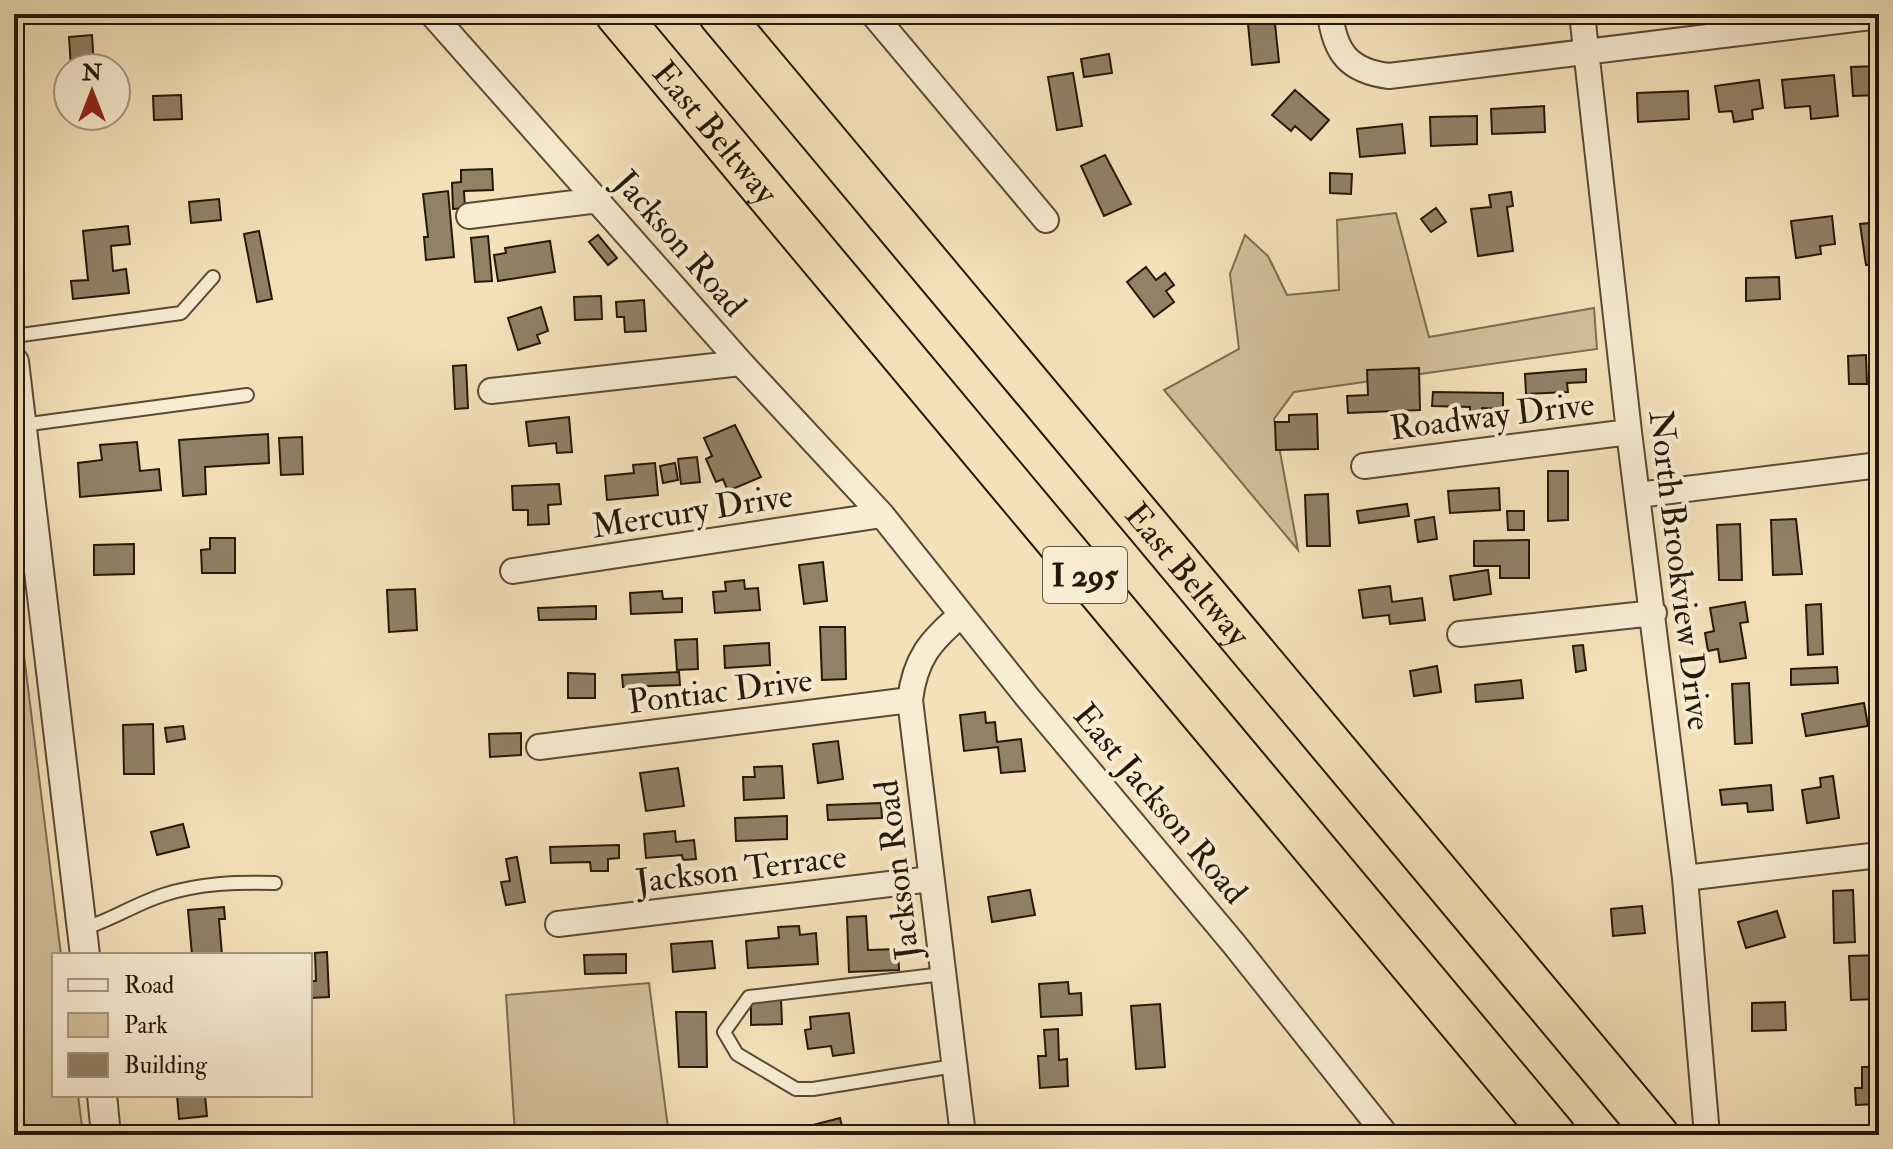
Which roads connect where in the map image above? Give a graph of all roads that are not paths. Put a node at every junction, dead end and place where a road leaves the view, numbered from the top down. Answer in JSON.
{"nodes":[{"id":1,"x":432,"y":14,"type":"edge"},
{"id":2,"x":617,"y":14,"type":"edge"},
{"id":3,"x":720,"y":14,"type":"edge"},
{"id":4,"x":873,"y":14,"type":"edge"},
{"id":5,"x":1330,"y":14,"type":"edge"},
{"id":6,"x":1582,"y":14,"type":"edge"},
{"id":7,"x":1879,"y":16,"type":"edge"},
{"id":8,"x":1828,"y":18,"type":"edge"},
{"id":9,"x":1587,"y":51,"type":"junction"},
{"id":10,"x":599,"y":200,"type":"junction"},
{"id":11,"x":469,"y":216,"type":"dead end"},
{"id":12,"x":1046,"y":220,"type":"dead end"},
{"id":13,"x":213,"y":277,"type":"dead end"},
{"id":14,"x":14,"y":336,"type":"edge"},
{"id":15,"x":14,"y":362,"type":"edge"},
{"id":16,"x":741,"y":363,"type":"junction"},
{"id":17,"x":491,"y":391,"type":"dead end"},
{"id":18,"x":247,"y":395,"type":"dead end"},
{"id":19,"x":22,"y":425,"type":"junction"},
{"id":20,"x":1629,"y":432,"type":"junction"},
{"id":21,"x":1879,"y":465,"type":"edge"},
{"id":22,"x":1364,"y":466,"type":"dead end"},
{"id":23,"x":1638,"y":495,"type":"junction"},
{"id":24,"x":882,"y":515,"type":"junction"},
{"id":25,"x":513,"y":571,"type":"dead end"},
{"id":26,"x":1654,"y":613,"type":"junction"},
{"id":27,"x":961,"y":615,"type":"junction"},
{"id":28,"x":1460,"y":634,"type":"dead end"},
{"id":29,"x":910,"y":700,"type":"junction"},
{"id":30,"x":539,"y":747,"type":"dead end"},
{"id":31,"x":1879,"y":855,"type":"edge"},
{"id":32,"x":1685,"y":878,"type":"junction"},
{"id":33,"x":931,"y":879,"type":"junction"},
{"id":34,"x":275,"y":883,"type":"dead end"},
{"id":35,"x":558,"y":924,"type":"dead end"},
{"id":36,"x":83,"y":942,"type":"edge"},
{"id":37,"x":943,"y":974,"type":"junction"},
{"id":38,"x":954,"y":1066,"type":"junction"},
{"id":39,"x":102,"y":1097,"type":"edge"},
{"id":40,"x":1656,"y":1134,"type":"edge"},
{"id":41,"x":106,"y":1135,"type":"edge"},
{"id":42,"x":963,"y":1135,"type":"edge"},
{"id":43,"x":1386,"y":1135,"type":"edge"},
{"id":44,"x":1554,"y":1135,"type":"edge"},
{"id":45,"x":1707,"y":1135,"type":"edge"}],
"edges":[{"from":1,"to":10,"type":"street","name":"Jackson Road"},
{"from":2,"to":44,"type":"highway","name":"East Beltway","number":"I 295"},
{"from":3,"to":40,"type":"highway","name":"East Beltway","number":"I 295"},
{"from":4,"to":12,"type":"street"},
{"from":5,"to":9,"type":"street"},
{"from":6,"to":9,"type":"street","name":"North Brookview Drive"},
{"from":7,"to":8,"type":"street"},
{"from":8,"to":9,"type":"street"},
{"from":9,"to":20,"type":"street","name":"North Brookview Drive"},
{"from":10,"to":11,"type":"street"},
{"from":10,"to":16,"type":"street","name":"Jackson Road"},
{"from":13,"to":14,"type":"lane"},
{"from":15,"to":19,"type":"street"},
{"from":16,"to":17,"type":"street"},
{"from":16,"to":24,"type":"street","name":"Jackson Road"},
{"from":18,"to":19,"type":"lane"},
{"from":19,"to":36,"type":"street"},
{"from":20,"to":22,"type":"street","name":"Roadway Drive"},
{"from":20,"to":23,"type":"street","name":"North Brookview Drive"},
{"from":21,"to":23,"type":"street"},
{"from":23,"to":26,"type":"street","name":"North Brookview Drive"},
{"from":24,"to":25,"type":"street","name":"Mercury Drive"},
{"from":24,"to":27,"type":"street","name":"East Jackson Road"},
{"from":26,"to":28,"type":"street"},
{"from":26,"to":32,"type":"street","name":"North Brookview Drive"},
{"from":27,"to":29,"type":"street","name":"Jackson Road"},
{"from":27,"to":43,"type":"street","name":"East Jackson Road"},
{"from":29,"to":30,"type":"street","name":"Pontiac Drive"},
{"from":29,"to":33,"type":"street","name":"Jackson Road"},
{"from":31,"to":32,"type":"street"},
{"from":32,"to":45,"type":"street","name":"North Brookview Drive"},
{"from":33,"to":35,"type":"street","name":"Jackson Terrace"},
{"from":33,"to":37,"type":"street","name":"Jackson Road"},
{"from":34,"to":36,"type":"lane"},
{"from":37,"to":38,"type":"street","name":"Jackson Road"},
{"from":37,"to":38,"type":"lane"},
{"from":38,"to":42,"type":"street","name":"Jackson Road"},
{"from":39,"to":41,"type":"street"}]}
